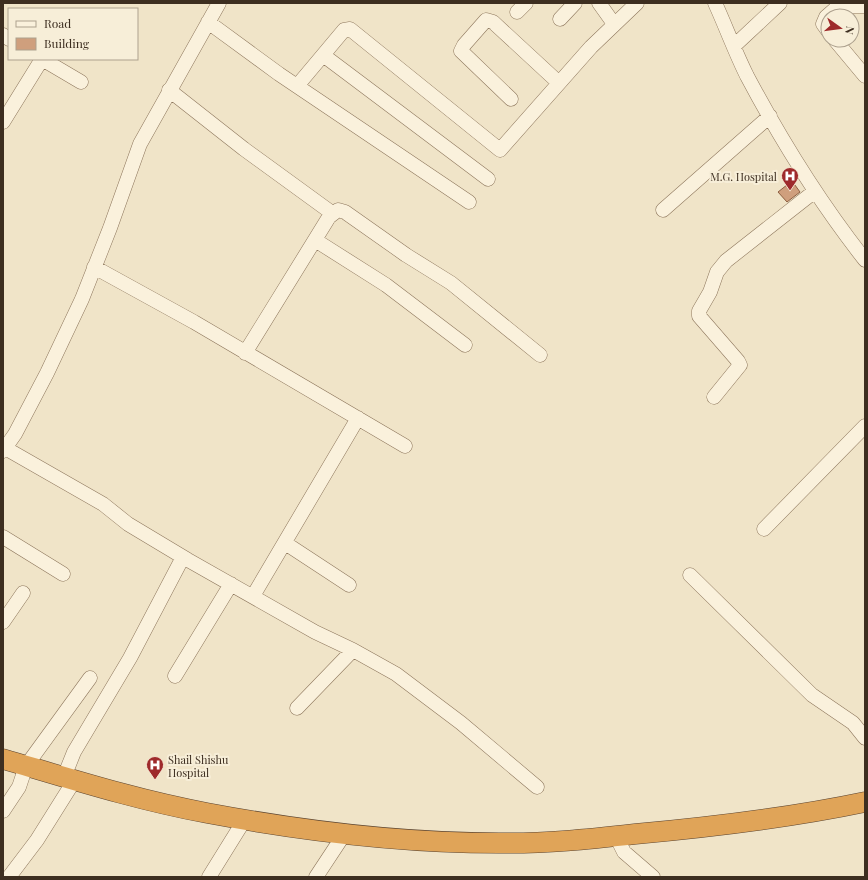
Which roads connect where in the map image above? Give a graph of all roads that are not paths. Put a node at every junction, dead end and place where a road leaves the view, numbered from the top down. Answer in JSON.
{"nodes":[{"id":1,"x":219,"y":3,"type":"edge"},
{"id":2,"x":575,"y":3,"type":"edge"},
{"id":3,"x":599,"y":3,"type":"edge"},
{"id":4,"x":637,"y":3,"type":"edge"},
{"id":5,"x":715,"y":3,"type":"edge"},
{"id":6,"x":780,"y":3,"type":"edge"},
{"id":7,"x":843,"y":3,"type":"edge"},
{"id":8,"x":865,"y":6,"type":"edge"},
{"id":9,"x":560,"y":19,"type":"dead end"},
{"id":10,"x":208,"y":22,"type":"junction"},
{"id":11,"x":614,"y":24,"type":"junction"},
{"id":12,"x":734,"y":46,"type":"junction"},
{"id":13,"x":842,"y":48,"type":"edge"},
{"id":14,"x":323,"y":56,"type":"junction"},
{"id":15,"x":41,"y":60,"type":"edge"},
{"id":16,"x":44,"y":60,"type":"edge"},
{"id":17,"x":865,"y":76,"type":"edge"},
{"id":18,"x":81,"y":82,"type":"dead end"},
{"id":19,"x":559,"y":83,"type":"junction"},
{"id":20,"x":297,"y":86,"type":"junction"},
{"id":21,"x":169,"y":90,"type":"junction"},
{"id":22,"x":511,"y":99,"type":"dead end"},
{"id":23,"x":770,"y":116,"type":"junction"},
{"id":24,"x":3,"y":122,"type":"edge"},
{"id":25,"x":488,"y":179,"type":"dead end"},
{"id":26,"x":815,"y":191,"type":"junction"},
{"id":27,"x":469,"y":202,"type":"dead end"},
{"id":28,"x":663,"y":210,"type":"dead end"},
{"id":29,"x":332,"y":213,"type":"junction"},
{"id":30,"x":315,"y":240,"type":"junction"},
{"id":31,"x":861,"y":246,"type":"edge"},
{"id":32,"x":865,"y":260,"type":"edge"},
{"id":33,"x":94,"y":267,"type":"junction"},
{"id":34,"x":465,"y":344,"type":"dead end"},
{"id":35,"x":245,"y":353,"type":"junction"},
{"id":36,"x":540,"y":355,"type":"dead end"},
{"id":37,"x":714,"y":397,"type":"dead end"},
{"id":38,"x":358,"y":418,"type":"junction"},
{"id":39,"x":865,"y":426,"type":"edge"},
{"id":40,"x":5,"y":446,"type":"edge"},
{"id":41,"x":405,"y":446,"type":"dead end"},
{"id":42,"x":764,"y":529,"type":"dead end"},
{"id":43,"x":3,"y":536,"type":"edge"},
{"id":44,"x":285,"y":543,"type":"junction"},
{"id":45,"x":183,"y":557,"type":"junction"},
{"id":46,"x":63,"y":574,"type":"dead end"},
{"id":47,"x":690,"y":574,"type":"dead end"},
{"id":48,"x":231,"y":584,"type":"junction"},
{"id":49,"x":349,"y":585,"type":"dead end"},
{"id":50,"x":23,"y":594,"type":"dead end"},
{"id":51,"x":253,"y":596,"type":"junction"},
{"id":52,"x":3,"y":622,"type":"edge"},
{"id":53,"x":353,"y":650,"type":"junction"},
{"id":54,"x":175,"y":676,"type":"dead end"},
{"id":55,"x":90,"y":678,"type":"dead end"},
{"id":56,"x":297,"y":708,"type":"dead end"},
{"id":57,"x":865,"y":738,"type":"edge"},
{"id":58,"x":3,"y":759,"type":"edge"},
{"id":59,"x":26,"y":766,"type":"junction"},
{"id":60,"x":69,"y":779,"type":"junction"},
{"id":61,"x":537,"y":787,"type":"dead end"},
{"id":62,"x":865,"y":802,"type":"edge"},
{"id":63,"x":3,"y":811,"type":"edge"},
{"id":64,"x":245,"y":819,"type":"junction"},
{"id":65,"x":345,"y":834,"type":"junction"},
{"id":66,"x":616,"y":836,"type":"junction"},
{"id":67,"x":9,"y":877,"type":"edge"},
{"id":68,"x":209,"y":877,"type":"edge"},
{"id":69,"x":316,"y":877,"type":"edge"},
{"id":70,"x":653,"y":877,"type":"edge"}],
"edges":[{"from":1,"to":10,"type":"street"},
{"from":2,"to":9,"type":"street"},
{"from":3,"to":11,"type":"street"},
{"from":4,"to":11,"type":"street"},
{"from":5,"to":12,"type":"street"},
{"from":6,"to":12,"type":"street"},
{"from":7,"to":8,"type":"street"},
{"from":10,"to":20,"type":"street"},
{"from":10,"to":21,"type":"street"},
{"from":11,"to":19,"type":"street"},
{"from":12,"to":23,"type":"street"},
{"from":13,"to":17,"type":"street"},
{"from":14,"to":19,"type":"street"},
{"from":14,"to":20,"type":"street"},
{"from":14,"to":25,"type":"street"},
{"from":15,"to":24,"type":"street"},
{"from":16,"to":18,"type":"street"},
{"from":19,"to":22,"type":"street"},
{"from":20,"to":27,"type":"street"},
{"from":21,"to":29,"type":"street"},
{"from":21,"to":33,"type":"street"},
{"from":23,"to":26,"type":"street"},
{"from":23,"to":28,"type":"street"},
{"from":26,"to":31,"type":"street"},
{"from":26,"to":37,"type":"street"},
{"from":29,"to":30,"type":"street"},
{"from":29,"to":36,"type":"street"},
{"from":30,"to":34,"type":"street"},
{"from":30,"to":35,"type":"street"},
{"from":31,"to":32,"type":"street"},
{"from":33,"to":35,"type":"street"},
{"from":33,"to":40,"type":"street"},
{"from":35,"to":38,"type":"street"},
{"from":38,"to":41,"type":"street"},
{"from":38,"to":44,"type":"street"},
{"from":39,"to":42,"type":"street"},
{"from":40,"to":45,"type":"street"},
{"from":43,"to":46,"type":"street"},
{"from":44,"to":49,"type":"street"},
{"from":44,"to":51,"type":"street"},
{"from":45,"to":48,"type":"street"},
{"from":45,"to":60,"type":"street"},
{"from":47,"to":57,"type":"street"},
{"from":48,"to":51,"type":"street"},
{"from":48,"to":54,"type":"street"},
{"from":50,"to":52,"type":"street"},
{"from":51,"to":53,"type":"street"},
{"from":53,"to":56,"type":"street"},
{"from":53,"to":61,"type":"street"},
{"from":55,"to":59,"type":"street"},
{"from":58,"to":59,"type":"highway"},
{"from":59,"to":60,"type":"highway"},
{"from":59,"to":63,"type":"street"},
{"from":60,"to":64,"type":"highway"},
{"from":60,"to":67,"type":"street"},
{"from":62,"to":66,"type":"highway"},
{"from":64,"to":65,"type":"highway"},
{"from":64,"to":68,"type":"street"},
{"from":65,"to":66,"type":"highway"},
{"from":65,"to":69,"type":"street"},
{"from":66,"to":70,"type":"street"}]}
